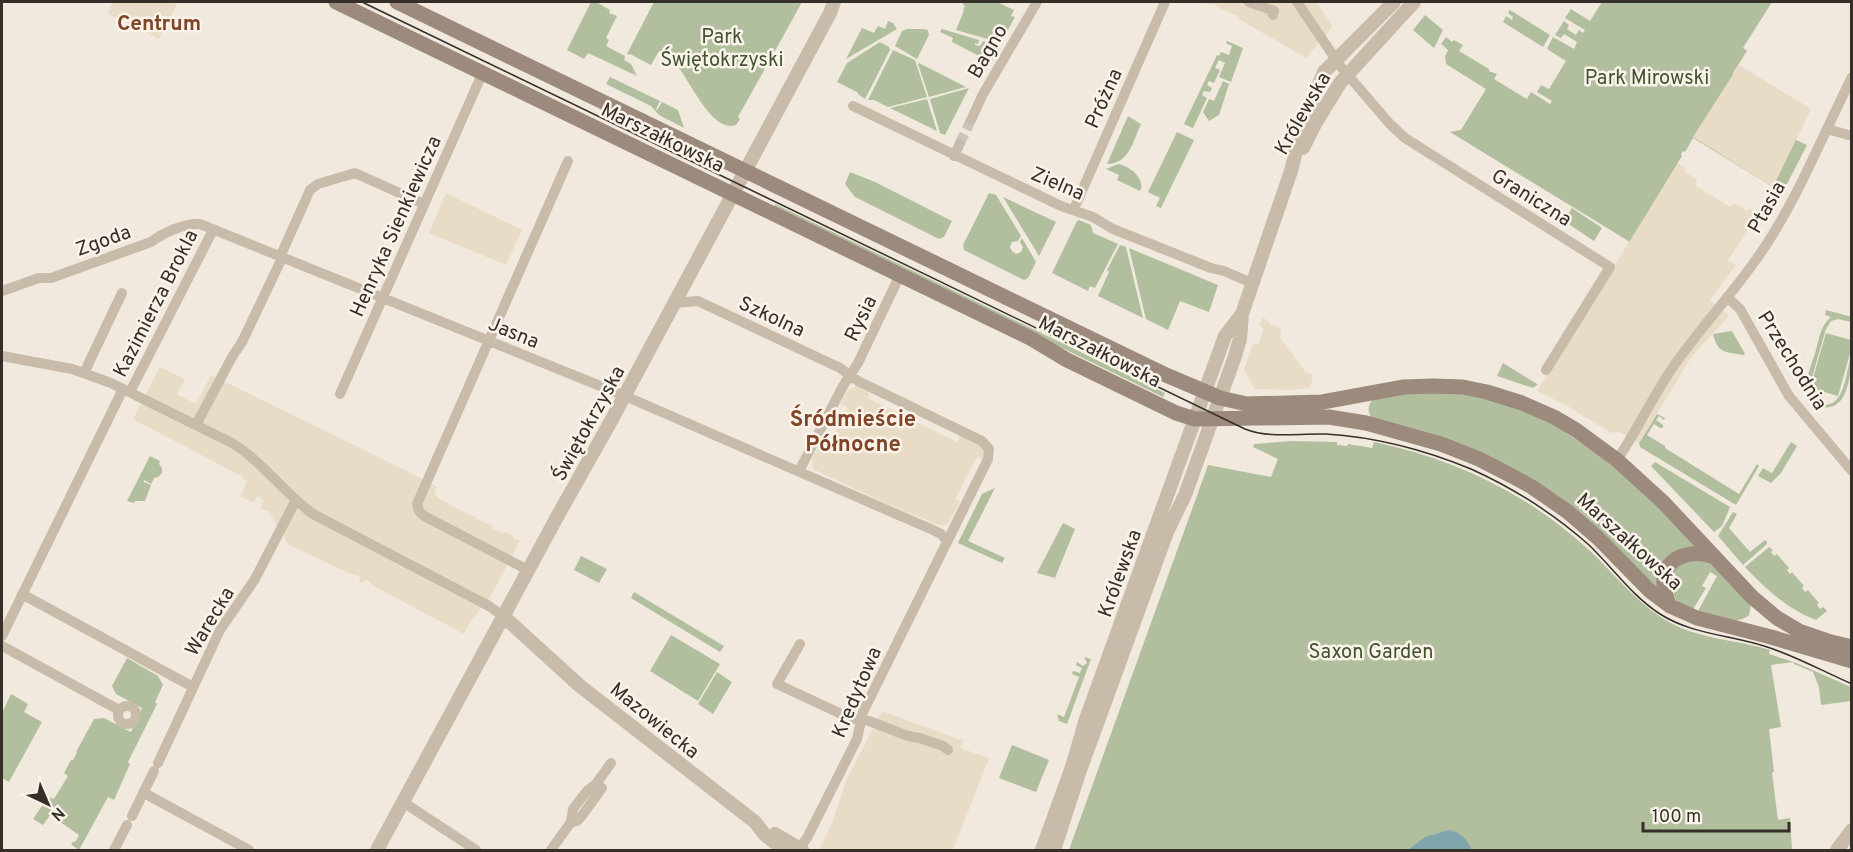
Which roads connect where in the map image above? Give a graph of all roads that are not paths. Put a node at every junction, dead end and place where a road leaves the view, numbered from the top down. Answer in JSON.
{"nodes":[{"id":1,"x":336,"y":2,"type":"edge"},
{"id":2,"x":397,"y":2,"type":"edge"},
{"id":3,"x":839,"y":2,"type":"edge"},
{"id":4,"x":1037,"y":2,"type":"edge"},
{"id":5,"x":1165,"y":2,"type":"edge"},
{"id":6,"x":1249,"y":2,"type":"edge"},
{"id":7,"x":1297,"y":2,"type":"edge"},
{"id":8,"x":1394,"y":2,"type":"edge"},
{"id":9,"x":1414,"y":2,"type":"edge"},
{"id":10,"x":356,"y":7,"type":"edge"},
{"id":11,"x":832,"y":7,"type":"edge"},
{"id":12,"x":1273,"y":15,"type":"dead end"},
{"id":13,"x":1336,"y":60,"type":"junction"},
{"id":14,"x":483,"y":72,"type":"junction"},
{"id":15,"x":1347,"y":75,"type":"junction"},
{"id":16,"x":1851,"y":76,"type":"edge"},
{"id":17,"x":853,"y":106,"type":"dead end"},
{"id":18,"x":971,"y":120,"type":"tunnel mouth"},
{"id":19,"x":1827,"y":129,"type":"junction"},
{"id":20,"x":1851,"y":136,"type":"edge"},
{"id":21,"x":960,"y":143,"type":"tunnel mouth"},
{"id":22,"x":954,"y":156,"type":"junction"},
{"id":23,"x":568,"y":161,"type":"dead end"},
{"id":24,"x":746,"y":171,"type":"junction"},
{"id":25,"x":1291,"y":171,"type":"junction"},
{"id":26,"x":734,"y":194,"type":"junction"},
{"id":27,"x":424,"y":204,"type":"junction"},
{"id":28,"x":1074,"y":209,"type":"junction"},
{"id":29,"x":213,"y":230,"type":"junction"},
{"id":30,"x":281,"y":257,"type":"junction"},
{"id":31,"x":900,"y":275,"type":"junction"},
{"id":32,"x":1252,"y":283,"type":"junction"},
{"id":33,"x":2,"y":291,"type":"edge"},
{"id":34,"x":122,"y":293,"type":"dead end"},
{"id":35,"x":1727,"y":297,"type":"junction"},
{"id":36,"x":382,"y":298,"type":"junction"},
{"id":37,"x":675,"y":303,"type":"junction"},
{"id":38,"x":1242,"y":314,"type":"junction"},
{"id":39,"x":488,"y":341,"type":"junction"},
{"id":40,"x":2,"y":356,"type":"edge"},
{"id":41,"x":1546,"y":370,"type":"dead end"},
{"id":42,"x":84,"y":373,"type":"junction"},
{"id":43,"x":850,"y":375,"type":"junction"},
{"id":44,"x":127,"y":391,"type":"junction"},
{"id":45,"x":1204,"y":392,"type":"junction"},
{"id":46,"x":1374,"y":393,"type":"junction"},
{"id":47,"x":340,"y":394,"type":"dead end"},
{"id":48,"x":625,"y":396,"type":"junction"},
{"id":49,"x":1220,"y":398,"type":"junction"},
{"id":50,"x":1195,"y":418,"type":"junction"},
{"id":51,"x":1212,"y":419,"type":"junction"},
{"id":52,"x":196,"y":425,"type":"junction"},
{"id":53,"x":1375,"y":426,"type":"junction"},
{"id":54,"x":989,"y":449,"type":"joint"},
{"id":55,"x":1617,"y":460,"type":"junction"},
{"id":56,"x":799,"y":471,"type":"junction"},
{"id":57,"x":1851,"y":471,"type":"edge"},
{"id":58,"x":296,"y":500,"type":"junction"},
{"id":59,"x":947,"y":541,"type":"junction"},
{"id":60,"x":1714,"y":557,"type":"junction"},
{"id":61,"x":528,"y":570,"type":"junction"},
{"id":62,"x":22,"y":594,"type":"junction"},
{"id":63,"x":1758,"y":604,"type":"junction"},
{"id":64,"x":1670,"y":606,"type":"junction"},
{"id":65,"x":503,"y":616,"type":"junction"},
{"id":66,"x":1745,"y":629,"type":"junction"},
{"id":67,"x":2,"y":636,"type":"edge"},
{"id":68,"x":800,"y":644,"type":"dead end"},
{"id":69,"x":2,"y":646,"type":"edge"},
{"id":70,"x":1851,"y":647,"type":"edge"},
{"id":71,"x":1851,"y":661,"type":"edge"},
{"id":72,"x":193,"y":687,"type":"junction"},
{"id":73,"x":118,"y":710,"type":"dead end"},
{"id":74,"x":861,"y":720,"type":"junction"},
{"id":75,"x":948,"y":750,"type":"dead end"},
{"id":76,"x":611,"y":763,"type":"dead end"},
{"id":77,"x":144,"y":793,"type":"junction"},
{"id":78,"x":403,"y":802,"type":"junction"},
{"id":79,"x":1851,"y":830,"type":"edge"},
{"id":80,"x":1851,"y":835,"type":"edge"},
{"id":81,"x":114,"y":850,"type":"edge"},
{"id":82,"x":249,"y":850,"type":"edge"},
{"id":83,"x":377,"y":850,"type":"edge"},
{"id":84,"x":476,"y":850,"type":"edge"},
{"id":85,"x":551,"y":850,"type":"edge"},
{"id":86,"x":795,"y":850,"type":"edge"},
{"id":87,"x":1042,"y":850,"type":"edge"},
{"id":88,"x":1054,"y":850,"type":"edge"},
{"id":89,"x":1837,"y":850,"type":"edge"},
{"id":90,"x":1845,"y":850,"type":"edge"}],
"edges":[{"from":1,"to":10,"type":"main road","name":"Marszałkowska"},
{"from":2,"to":24,"type":"main road","name":"Marszałkowska"},
{"from":3,"to":11,"type":"street","name":"Świętokrzyska"},
{"from":4,"to":18,"type":"street","name":"Bagno"},
{"from":5,"to":28,"type":"street","name":"Próżna"},
{"from":6,"to":12,"type":"street"},
{"from":7,"to":13,"type":"street"},
{"from":8,"to":13,"type":"street","name":"Królewska"},
{"from":9,"to":15,"type":"street","name":"Królewska"},
{"from":10,"to":14,"type":"main road","name":"Marszałkowska"},
{"from":11,"to":24,"type":"street","name":"Świętokrzyska"},
{"from":13,"to":15,"type":"street"},
{"from":13,"to":25,"type":"street","name":"Królewska"},
{"from":14,"to":26,"type":"main road","name":"Marszałkowska"},
{"from":14,"to":27,"type":"street","name":"Henryka Sienkiewicza"},
{"from":15,"to":25,"type":"street","name":"Królewska"},
{"from":15,"to":41,"type":"street","name":"Graniczna"},
{"from":16,"to":19,"type":"street","name":"Ptasia"},
{"from":17,"to":22,"type":"street","name":"Zielna"},
{"from":19,"to":20,"type":"street"},
{"from":19,"to":35,"type":"street","name":"Ptasia"},
{"from":21,"to":22,"type":"street"},
{"from":22,"to":28,"type":"street","name":"Zielna"},
{"from":23,"to":39,"type":"street"},
{"from":24,"to":26,"type":"street","name":"Świętokrzyska"},
{"from":24,"to":45,"type":"main road","name":"Marszałkowska"},
{"from":25,"to":32,"type":"street","name":"Królewska"},
{"from":26,"to":31,"type":"main road","name":"Marszałkowska"},
{"from":26,"to":37,"type":"street","name":"Świętokrzyska"},
{"from":27,"to":30,"type":"street"},
{"from":27,"to":36,"type":"street","name":"Henryka Sienkiewicza"},
{"from":28,"to":32,"type":"street","name":"Zielna"},
{"from":29,"to":30,"type":"street","name":"Jasna"},
{"from":29,"to":33,"type":"street","name":"Zgoda"},
{"from":29,"to":44,"type":"street","name":"Kazimierza Brokla"},
{"from":30,"to":36,"type":"street","name":"Jasna"},
{"from":30,"to":52,"type":"street"},
{"from":31,"to":43,"type":"street","name":"Rysia"},
{"from":31,"to":50,"type":"main road","name":"Marszałkowska"},
{"from":32,"to":38,"type":"street","name":"Królewska"},
{"from":34,"to":42,"type":"street"},
{"from":35,"to":55,"type":"street","name":"Ptasia"},
{"from":35,"to":57,"type":"street","name":"Przechodnia"},
{"from":36,"to":39,"type":"street","name":"Jasna"},
{"from":36,"to":47,"type":"street","name":"Henryka Sienkiewicza"},
{"from":37,"to":43,"type":"street","name":"Szkolna"},
{"from":37,"to":48,"type":"street","name":"Świętokrzyska"},
{"from":38,"to":45,"type":"street","name":"Królewska"},
{"from":38,"to":49,"type":"street","name":"Królewska"},
{"from":39,"to":48,"type":"street","name":"Jasna"},
{"from":39,"to":61,"type":"street"},
{"from":40,"to":42,"type":"street"},
{"from":42,"to":44,"type":"street"},
{"from":43,"to":54,"type":"street","name":"Szkolna"},
{"from":43,"to":56,"type":"street","name":"Rysia"},
{"from":44,"to":52,"type":"street"},
{"from":44,"to":62,"type":"street","name":"Kazimierza Brokla"},
{"from":45,"to":49,"type":"main road","name":"Marszałkowska"},
{"from":45,"to":50,"type":"street","name":"Królewska"},
{"from":46,"to":49,"type":"main road","name":"Marszałkowska"},
{"from":46,"to":53,"type":"main road"},
{"from":46,"to":55,"type":"main road","name":"Marszałkowska"},
{"from":48,"to":56,"type":"street","name":"Jasna"},
{"from":48,"to":61,"type":"street","name":"Świętokrzyska"},
{"from":49,"to":51,"type":"street","name":"Królewska"},
{"from":50,"to":51,"type":"main road","name":"Marszałkowska"},
{"from":50,"to":87,"type":"street","name":"Królewska"},
{"from":51,"to":53,"type":"main road","name":"Marszałkowska"},
{"from":51,"to":88,"type":"street","name":"Królewska"},
{"from":52,"to":58,"type":"street"},
{"from":53,"to":64,"type":"main road","name":"Marszałkowska"},
{"from":54,"to":59,"type":"street","name":"Kredytowa"},
{"from":55,"to":60,"type":"main road","name":"Marszałkowska"},
{"from":56,"to":59,"type":"street","name":"Jasna"},
{"from":58,"to":65,"type":"street"},
{"from":58,"to":72,"type":"street","name":"Warecka"},
{"from":59,"to":74,"type":"street","name":"Kredytowa"},
{"from":60,"to":63,"type":"main road","name":"Marszałkowska"},
{"from":60,"to":64,"type":"main road"},
{"from":61,"to":65,"type":"street","name":"Świętokrzyska"},
{"from":62,"to":67,"type":"street","name":"Kazimierza Brokla"},
{"from":62,"to":72,"type":"street"},
{"from":63,"to":66,"type":"main road"},
{"from":63,"to":70,"type":"main road","name":"Marszałkowska"},
{"from":64,"to":66,"type":"main road","name":"Marszałkowska"},
{"from":65,"to":78,"type":"street","name":"Świętokrzyska"},
{"from":65,"to":86,"type":"street","name":"Mazowiecka"},
{"from":66,"to":71,"type":"main road","name":"Marszałkowska"},
{"from":68,"to":74,"type":"street"},
{"from":69,"to":73,"type":"street"},
{"from":72,"to":77,"type":"street","name":"Warecka"},
{"from":74,"to":75,"type":"street"},
{"from":74,"to":86,"type":"street","name":"Kredytowa"},
{"from":76,"to":85,"type":"street"},
{"from":77,"to":81,"type":"street","name":"Warecka"},
{"from":77,"to":82,"type":"street"},
{"from":78,"to":83,"type":"street","name":"Świętokrzyska"},
{"from":78,"to":84,"type":"street"},
{"from":79,"to":89,"type":"street"},
{"from":80,"to":90,"type":"street"}]}
